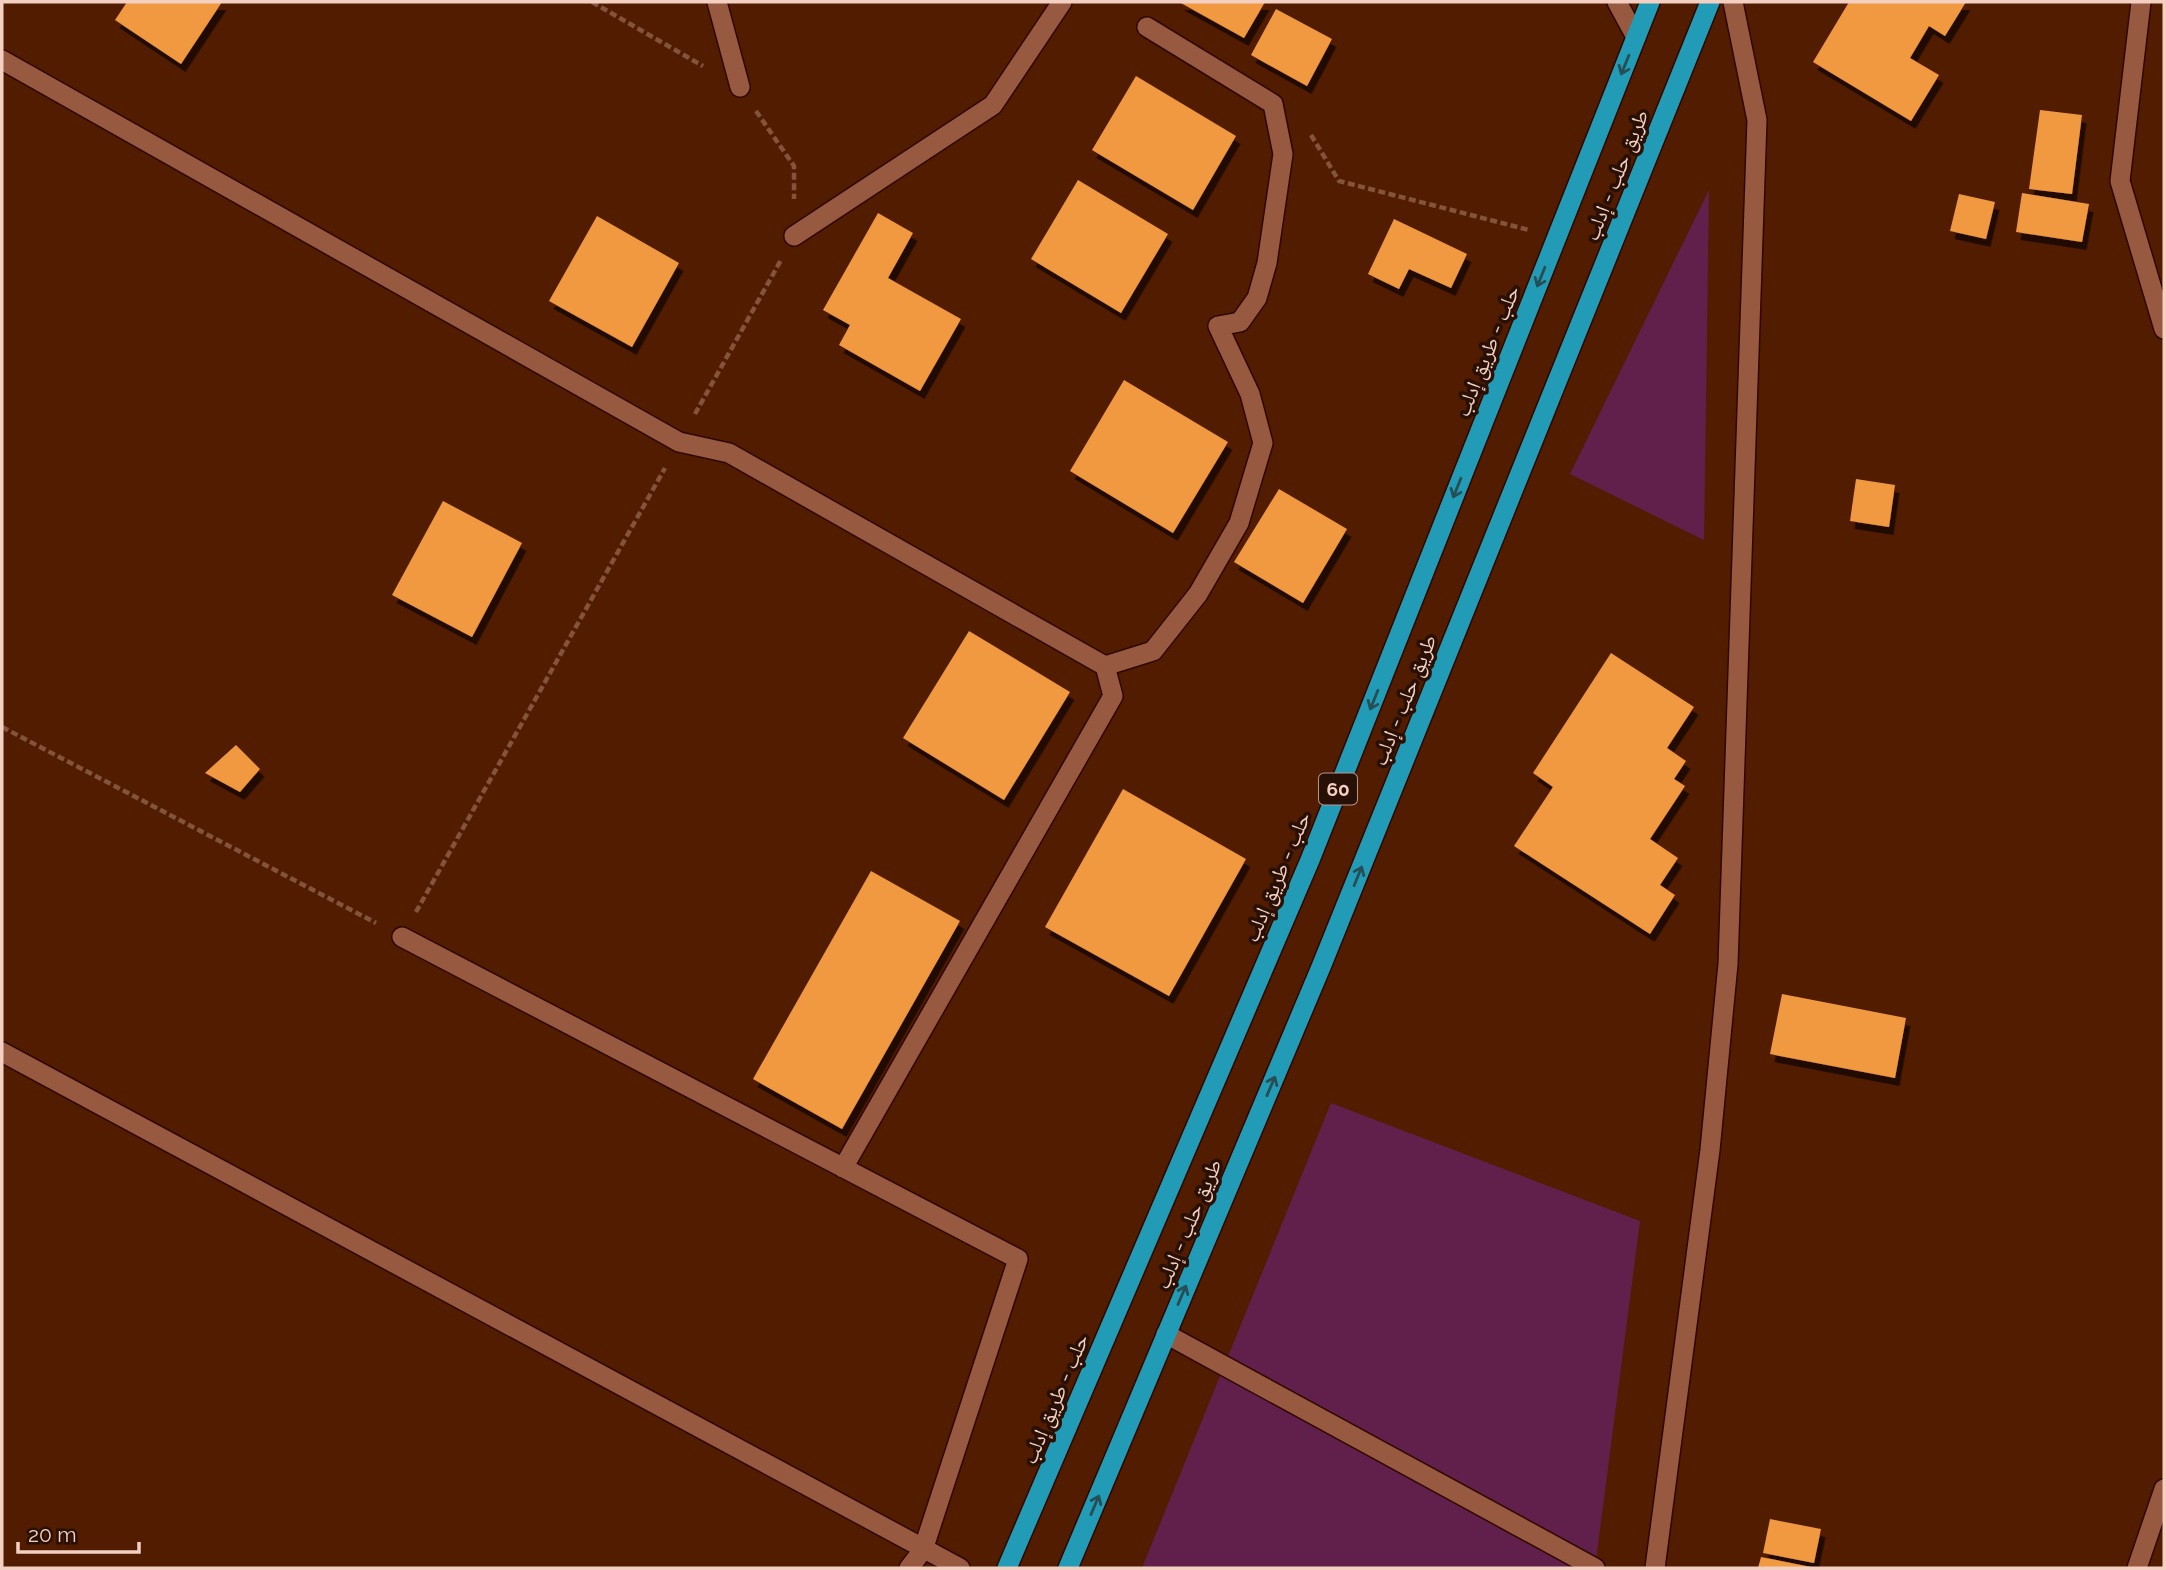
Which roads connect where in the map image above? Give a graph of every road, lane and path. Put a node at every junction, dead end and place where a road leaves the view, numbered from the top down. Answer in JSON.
{"nodes":[{"id":1,"x":717,"y":2,"type":"edge"},
{"id":2,"x":1062,"y":2,"type":"edge"},
{"id":3,"x":1617,"y":2,"type":"edge"},
{"id":4,"x":1650,"y":2,"type":"edge"},
{"id":5,"x":1710,"y":2,"type":"edge"},
{"id":6,"x":1732,"y":2,"type":"edge"},
{"id":7,"x":2141,"y":2,"type":"edge"},
{"id":8,"x":1147,"y":27,"type":"dead end"},
{"id":9,"x":1636,"y":37,"type":"junction"},
{"id":10,"x":2,"y":60,"type":"edge"},
{"id":11,"x":740,"y":88,"type":"dead end"},
{"id":12,"x":1273,"y":104,"type":"junction"},
{"id":13,"x":1543,"y":234,"type":"dead end"},
{"id":14,"x":794,"y":236,"type":"dead end"},
{"id":15,"x":2164,"y":329,"type":"edge"},
{"id":16,"x":1105,"y":666,"type":"junction"},
{"id":17,"x":2,"y":727,"type":"edge"},
{"id":18,"x":402,"y":937,"type":"joint"},
{"id":19,"x":2,"y":1052,"type":"edge"},
{"id":20,"x":843,"y":1168,"type":"junction"},
{"id":21,"x":1166,"y":1334,"type":"junction"},
{"id":22,"x":2164,"y":1489,"type":"edge"},
{"id":23,"x":923,"y":1550,"type":"junction"},
{"id":24,"x":909,"y":1568,"type":"edge"},
{"id":25,"x":960,"y":1568,"type":"edge"},
{"id":26,"x":1007,"y":1568,"type":"edge"},
{"id":27,"x":1068,"y":1568,"type":"edge"},
{"id":28,"x":1595,"y":1568,"type":"edge"},
{"id":29,"x":1655,"y":1568,"type":"edge"},
{"id":30,"x":2137,"y":1568,"type":"edge"}],
"edges":[{"from":1,"to":11,"type":"street"},
{"from":2,"to":14,"type":"street"},
{"from":3,"to":9,"type":"street"},
{"from":4,"to":9,"type":"highway","name":"حلب - طريق إدلب","number":"60"},
{"from":21,"to":5,"type":"highway","name":"طريق حلب - إدلب","number":"60","one_way":true},
{"from":6,"to":29,"type":"street"},
{"from":7,"to":15,"type":"street"},
{"from":8,"to":12,"type":"street"},
{"from":9,"to":26,"type":"highway","name":"حلب - طريق إدلب","number":"60","one_way":true},
{"from":10,"to":16,"type":"street"},
{"from":12,"to":13,"type":"path"},
{"from":12,"to":16,"type":"street"},
{"from":16,"to":20,"type":"street"},
{"from":17,"to":18,"type":"path"},
{"from":18,"to":20,"type":"street"},
{"from":19,"to":23,"type":"street"},
{"from":20,"to":23,"type":"street"},
{"from":27,"to":21,"type":"highway","name":"طريق حلب - إدلب","number":"60","one_way":true},
{"from":21,"to":28,"type":"street"},
{"from":22,"to":30,"type":"street"},
{"from":23,"to":24,"type":"street"},
{"from":23,"to":25,"type":"street"}]}
